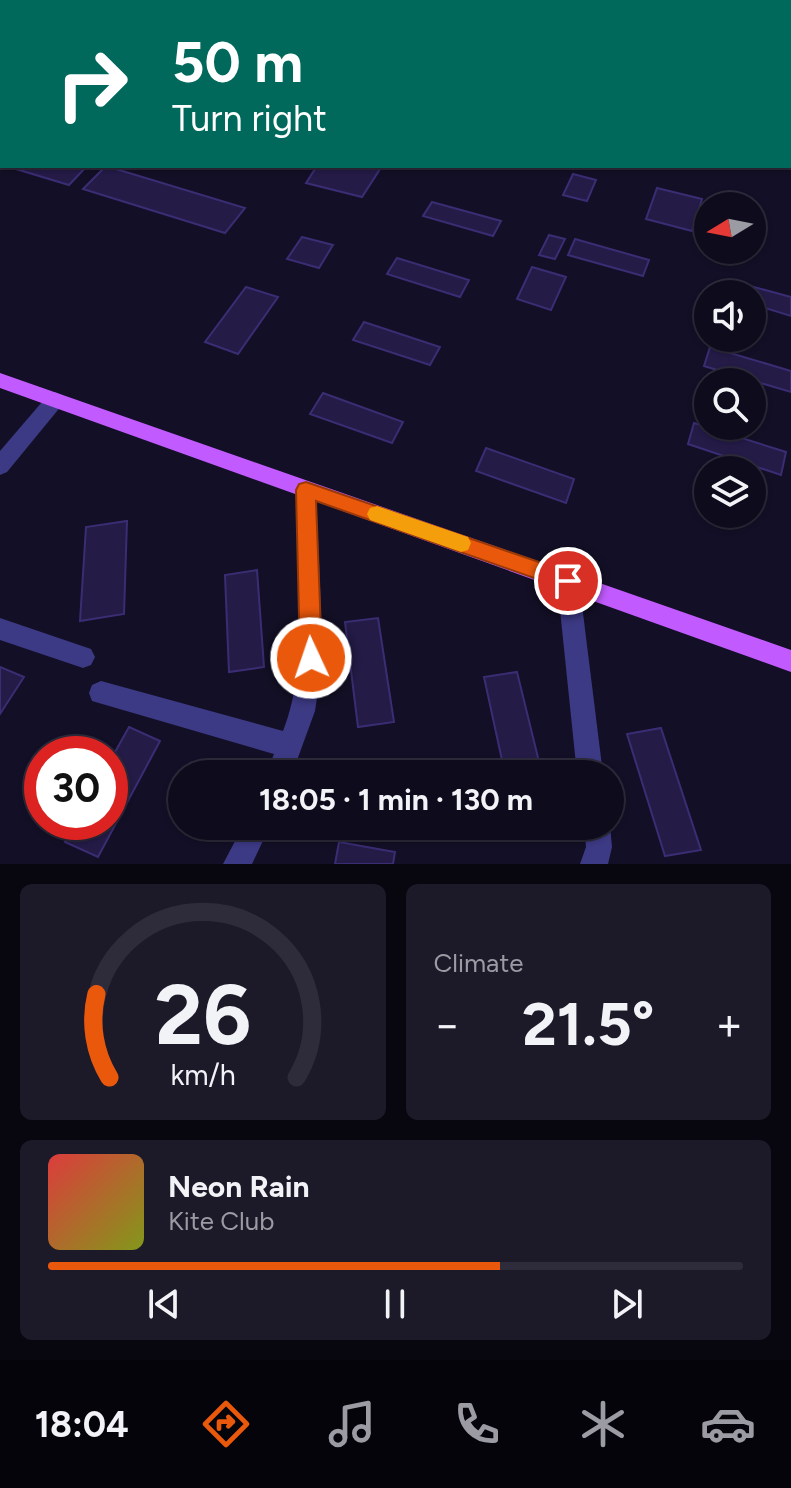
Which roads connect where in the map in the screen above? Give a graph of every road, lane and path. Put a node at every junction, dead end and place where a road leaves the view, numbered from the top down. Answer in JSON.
{"nodes":[{"id":1,"x":0,"y":380,"type":"edge"},
{"id":2,"x":55,"y":400,"type":"junction"},
{"id":3,"x":0,"y":466,"type":"edge"},
{"id":4,"x":306,"y":490,"type":"junction"},
{"id":5,"x":568,"y":581,"type":"junction"},
{"id":6,"x":0,"y":629,"type":"edge"},
{"id":7,"x":83,"y":657,"type":"dead end"},
{"id":8,"x":791,"y":661,"type":"edge"},
{"id":9,"x":101,"y":693,"type":"dead end"},
{"id":10,"x":290,"y":746,"type":"junction"},
{"id":11,"x":284,"y":760,"type":"edge"},
{"id":12,"x":588,"y":760,"type":"edge"},
{"id":13,"x":250,"y":840,"type":"edge"},
{"id":14,"x":598,"y":840,"type":"edge"},
{"id":15,"x":237,"y":864,"type":"edge"},
{"id":16,"x":594,"y":864,"type":"edge"}],
"edges":[{"from":1,"to":2,"type":"main road"},
{"from":2,"to":3,"type":"street"},
{"from":2,"to":4,"type":"main road"},
{"from":4,"to":5,"type":"main road"},
{"from":4,"to":10,"type":"street"},
{"from":5,"to":8,"type":"main road"},
{"from":5,"to":12,"type":"street"},
{"from":6,"to":7,"type":"street"},
{"from":9,"to":10,"type":"street"},
{"from":10,"to":11,"type":"street"},
{"from":13,"to":15,"type":"street"},
{"from":14,"to":16,"type":"street"}]}
